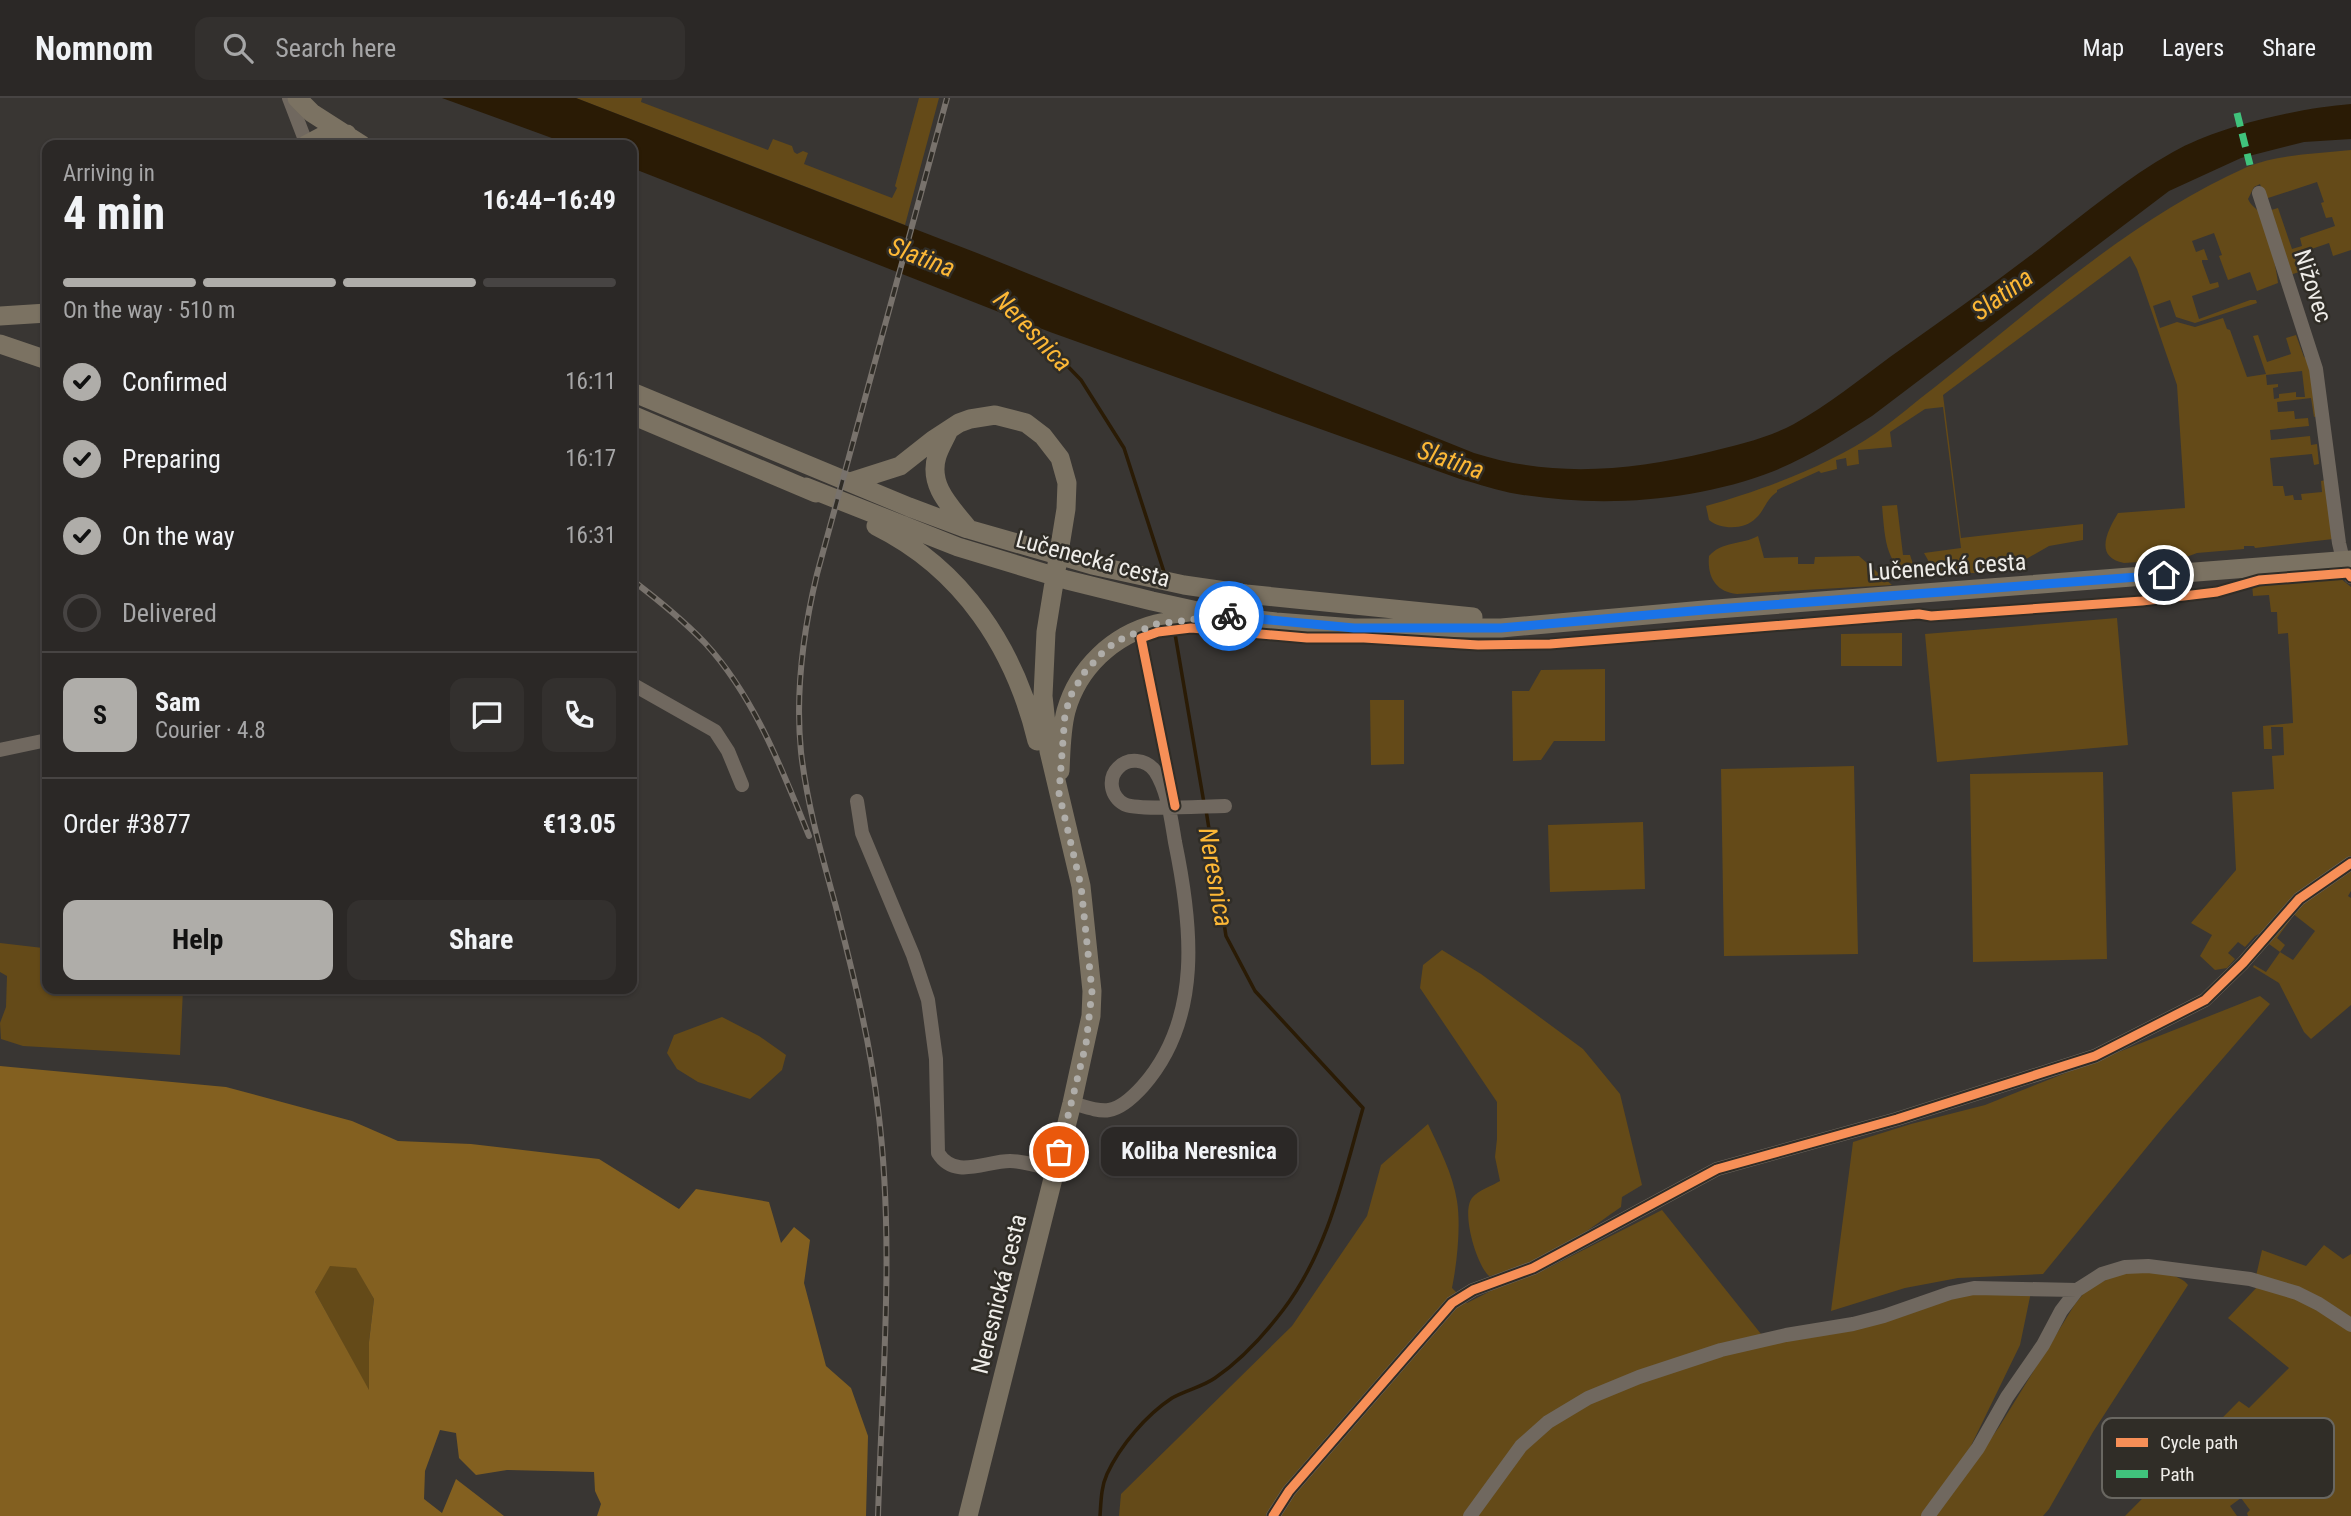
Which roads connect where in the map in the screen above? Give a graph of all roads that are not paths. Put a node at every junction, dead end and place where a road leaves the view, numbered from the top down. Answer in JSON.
{"nodes":[{"id":1,"x":289,"y":98,"type":"edge"},
{"id":2,"x":297,"y":98,"type":"edge"},
{"id":3,"x":305,"y":140,"type":"edge"},
{"id":4,"x":316,"y":140,"type":"edge"},
{"id":5,"x":354,"y":140,"type":"edge"},
{"id":6,"x":2259,"y":193,"type":"dead end"},
{"id":7,"x":42,"y":313,"type":"edge"},
{"id":8,"x":0,"y":316,"type":"edge"},
{"id":9,"x":0,"y":344,"type":"edge"},
{"id":10,"x":42,"y":357,"type":"edge"},
{"id":11,"x":641,"y":396,"type":"edge"},
{"id":12,"x":637,"y":417,"type":"edge"},
{"id":13,"x":950,"y":429,"type":"junction"},
{"id":14,"x":850,"y":482,"type":"junction"},
{"id":15,"x":806,"y":487,"type":"junction"},
{"id":16,"x":968,"y":529,"type":"junction"},
{"id":17,"x":2348,"y":566,"type":"edge"},
{"id":18,"x":1198,"y":614,"type":"junction"},
{"id":19,"x":1546,"y":623,"type":"junction"},
{"id":20,"x":637,"y":691,"type":"edge"},
{"id":21,"x":42,"y":741,"type":"edge"},
{"id":22,"x":0,"y":750,"type":"edge"},
{"id":23,"x":742,"y":785,"type":"dead end"},
{"id":24,"x":1059,"y":793,"type":"junction"},
{"id":25,"x":857,"y":801,"type":"dead end"},
{"id":26,"x":1174,"y":806,"type":"junction"},
{"id":27,"x":1225,"y":806,"type":"dead end"},
{"id":28,"x":2351,"y":863,"type":"edge"},
{"id":29,"x":1072,"y":1103,"type":"junction"},
{"id":30,"x":1055,"y":1170,"type":"junction"},
{"id":31,"x":2077,"y":1290,"type":"junction"},
{"id":32,"x":2351,"y":1325,"type":"edge"},
{"id":33,"x":968,"y":1516,"type":"edge"},
{"id":34,"x":1273,"y":1516,"type":"edge"},
{"id":35,"x":1470,"y":1516,"type":"edge"},
{"id":36,"x":1928,"y":1516,"type":"edge"}],
"edges":[{"from":1,"to":3,"type":"street"},
{"from":2,"to":5,"type":"main road"},
{"from":4,"to":5,"type":"main road"},
{"from":6,"to":17,"type":"street","name":"Nižovec"},
{"from":7,"to":8,"type":"main road"},
{"from":9,"to":10,"type":"main road"},
{"from":11,"to":14,"type":"main road","name":"Lučenecká cesta"},
{"from":12,"to":15,"type":"main road"},
{"from":13,"to":14,"type":"main road"},
{"from":13,"to":16,"type":"main road"},
{"from":13,"to":24,"type":"main road"},
{"from":14,"to":16,"type":"main road","name":"Lučenecká cesta"},
{"from":15,"to":18,"type":"main road","name":"Lučenecká cesta"},
{"from":15,"to":24,"type":"main road"},
{"from":16,"to":19,"type":"main road","name":"Lučenecká cesta"},
{"from":17,"to":19,"type":"main road","name":"Lučenecká cesta"},
{"from":18,"to":19,"type":"main road","name":"Lučenecká cesta"},
{"from":18,"to":24,"type":"main road"},
{"from":20,"to":23,"type":"street"},
{"from":21,"to":22,"type":"street"},
{"from":24,"to":29,"type":"main road","name":"Neresnická cesta"},
{"from":25,"to":30,"type":"street"},
{"from":26,"to":26,"type":"street"},
{"from":26,"to":27,"type":"street"},
{"from":26,"to":29,"type":"street"},
{"from":28,"to":34,"type":"street"},
{"from":29,"to":30,"type":"main road","name":"Neresnická cesta"},
{"from":30,"to":33,"type":"main road","name":"Neresnická cesta"},
{"from":31,"to":32,"type":"street"},
{"from":31,"to":35,"type":"street"},
{"from":31,"to":36,"type":"street"}]}
